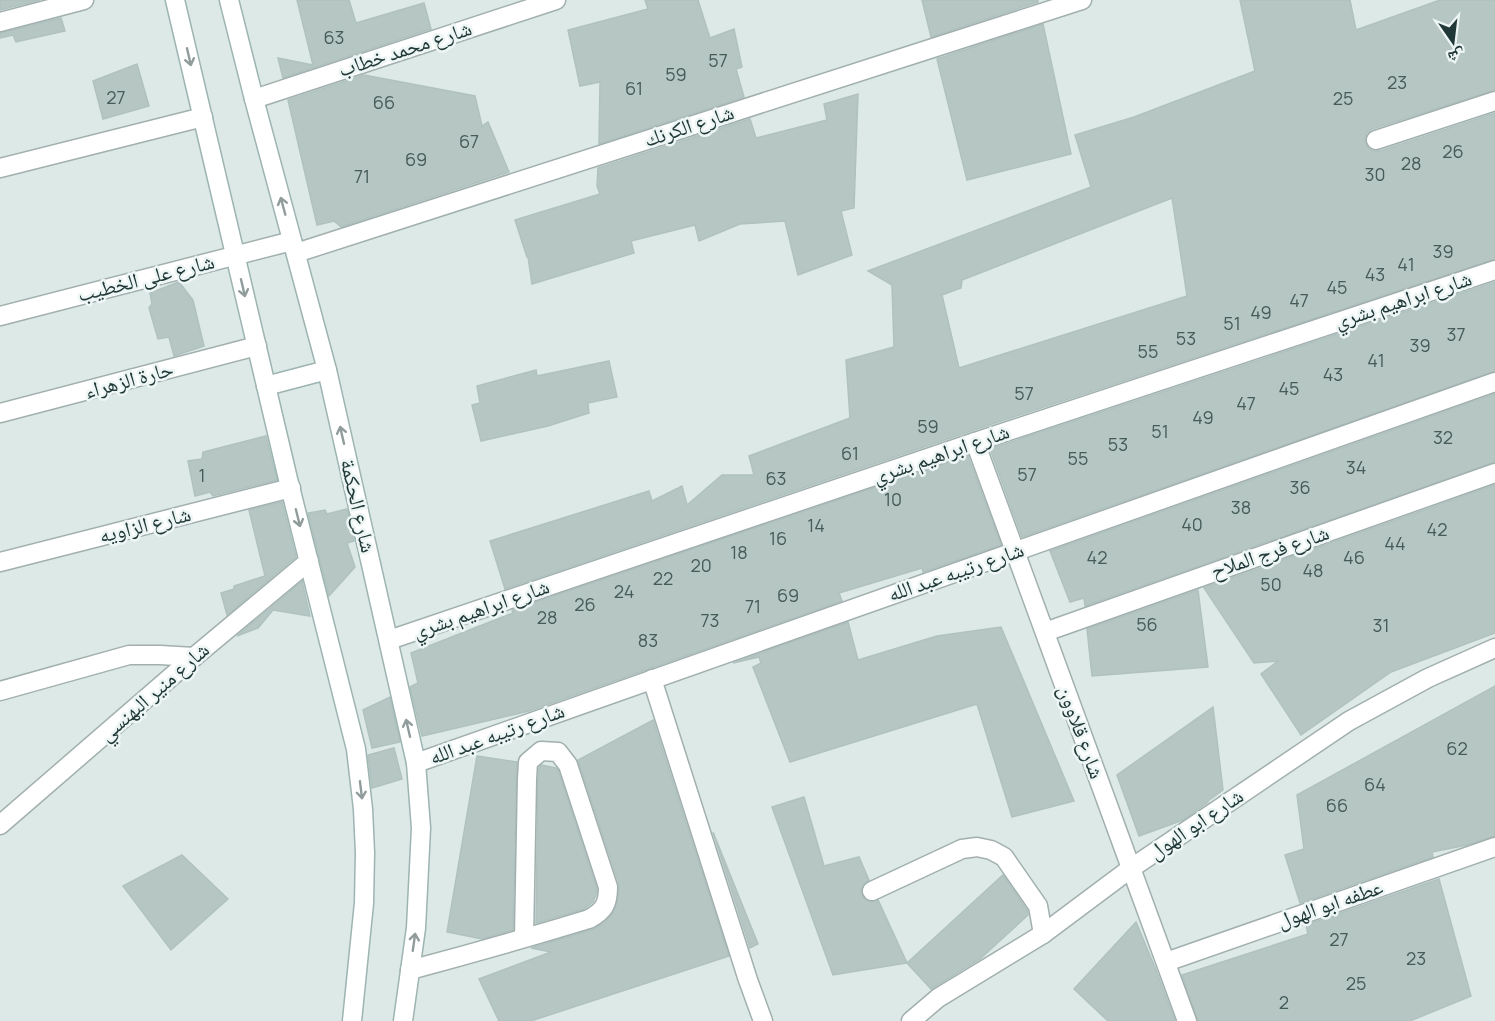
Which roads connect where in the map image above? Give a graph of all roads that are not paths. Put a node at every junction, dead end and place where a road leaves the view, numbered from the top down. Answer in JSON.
{"nodes":[{"id":1,"x":84,"y":0,"type":"edge"},
{"id":2,"x":175,"y":0,"type":"edge"},
{"id":3,"x":229,"y":0,"type":"edge"},
{"id":4,"x":556,"y":0,"type":"edge"},
{"id":5,"x":1082,"y":0,"type":"edge"},
{"id":6,"x":0,"y":22,"type":"edge"},
{"id":7,"x":254,"y":99,"type":"junction"},
{"id":8,"x":1495,"y":101,"type":"edge"},
{"id":9,"x":203,"y":117,"type":"junction"},
{"id":10,"x":1376,"y":140,"type":"dead end"},
{"id":11,"x":0,"y":168,"type":"edge"},
{"id":12,"x":294,"y":247,"type":"junction"},
{"id":13,"x":236,"y":255,"type":"junction"},
{"id":14,"x":1495,"y":270,"type":"edge"},
{"id":15,"x":0,"y":316,"type":"edge"},
{"id":16,"x":257,"y":346,"type":"junction"},
{"id":17,"x":327,"y":370,"type":"junction"},
{"id":18,"x":1495,"y":382,"type":"edge"},
{"id":19,"x":266,"y":386,"type":"junction"},
{"id":20,"x":0,"y":413,"type":"edge"},
{"id":21,"x":975,"y":442,"type":"junction"},
{"id":22,"x":1495,"y":473,"type":"edge"},
{"id":23,"x":291,"y":488,"type":"junction"},
{"id":24,"x":1015,"y":551,"type":"junction"},
{"id":25,"x":309,"y":561,"type":"junction"},
{"id":26,"x":0,"y":562,"type":"edge"},
{"id":27,"x":1045,"y":632,"type":"junction"},
{"id":28,"x":389,"y":640,"type":"junction"},
{"id":29,"x":1495,"y":648,"type":"edge"},
{"id":30,"x":194,"y":657,"type":"junction"},
{"id":31,"x":652,"y":679,"type":"junction"},
{"id":32,"x":0,"y":691,"type":"edge"},
{"id":33,"x":416,"y":763,"type":"junction"},
{"id":34,"x":0,"y":825,"type":"edge"},
{"id":35,"x":1495,"y":847,"type":"edge"},
{"id":36,"x":1130,"y":869,"type":"junction"},
{"id":37,"x":872,"y":891,"type":"dead end"},
{"id":38,"x":1043,"y":934,"type":"junction"},
{"id":39,"x":524,"y":938,"type":"junction"},
{"id":40,"x":1166,"y":962,"type":"junction"},
{"id":41,"x":410,"y":970,"type":"junction"},
{"id":42,"x":352,"y":1021,"type":"edge"},
{"id":43,"x":403,"y":1021,"type":"edge"},
{"id":44,"x":763,"y":1021,"type":"edge"},
{"id":45,"x":911,"y":1021,"type":"edge"},
{"id":46,"x":1187,"y":1021,"type":"edge"}],
"edges":[{"from":1,"to":6,"type":"street"},
{"from":2,"to":9,"type":"street","one_way":true},
{"from":3,"to":7,"type":"street","name":"شارع الحكمة"},
{"from":4,"to":7,"type":"street","name":"شارع محمد خطاب"},
{"from":5,"to":12,"type":"street","name":"شارع الكرنك"},
{"from":12,"to":7,"type":"street","name":"شارع الحكمة","one_way":true},
{"from":8,"to":10,"type":"street"},
{"from":9,"to":11,"type":"street"},
{"from":9,"to":13,"type":"street"},
{"from":12,"to":13,"type":"street","name":"شارع على الخطيب"},
{"from":12,"to":17,"type":"street","name":"شارع الحكمة"},
{"from":13,"to":15,"type":"street","name":"شارع على الخطيب"},
{"from":13,"to":16,"type":"street","one_way":true},
{"from":14,"to":21,"type":"street","name":"شارع ابراهيم بشري"},
{"from":16,"to":19,"type":"street"},
{"from":16,"to":20,"type":"street","name":"حارة الزهراء"},
{"from":17,"to":19,"type":"street"},
{"from":28,"to":17,"type":"street","name":"شارع الحكمة","one_way":true},
{"from":18,"to":24,"type":"street","name":"شارع رتيبه عبد الله"},
{"from":19,"to":23,"type":"street"},
{"from":21,"to":24,"type":"street","name":"شارع قلاوون"},
{"from":21,"to":28,"type":"street","name":"شارع ابراهيم بشري"},
{"from":22,"to":27,"type":"street","name":"شارع فرج الملاح"},
{"from":23,"to":25,"type":"street","one_way":true},
{"from":23,"to":26,"type":"street","name":"شارع الزاويه"},
{"from":24,"to":27,"type":"street","name":"شارع قلاوون"},
{"from":24,"to":31,"type":"street","name":"شارع رتيبه عبد الله"},
{"from":25,"to":30,"type":"street","name":"شارع منير البهنسي"},
{"from":25,"to":42,"type":"street","one_way":true},
{"from":27,"to":36,"type":"street","name":"شارع قلاوون"},
{"from":33,"to":28,"type":"street","name":"شارع الحكمة","one_way":true},
{"from":29,"to":36,"type":"street","name":"شارع ابو الهول"},
{"from":30,"to":32,"type":"street"},
{"from":30,"to":34,"type":"street","name":"شارع منير البهنسي"},
{"from":31,"to":33,"type":"street","name":"شارع رتيبه عبد الله"},
{"from":31,"to":44,"type":"street"},
{"from":41,"to":33,"type":"street","name":"شارع الحكمة","one_way":true},
{"from":35,"to":40,"type":"street","name":"عطفه ابو الهول"},
{"from":36,"to":38,"type":"street","name":"شارع ابو الهول"},
{"from":36,"to":40,"type":"street","name":"شارع قلاوون"},
{"from":37,"to":38,"type":"street"},
{"from":38,"to":45,"type":"street","name":"شارع ابو الهول"},
{"from":39,"to":39,"type":"street"},
{"from":39,"to":41,"type":"street"},
{"from":40,"to":46,"type":"street","name":"شارع قلاوون"},
{"from":41,"to":43,"type":"street","name":"شارع الحكمة"}]}
